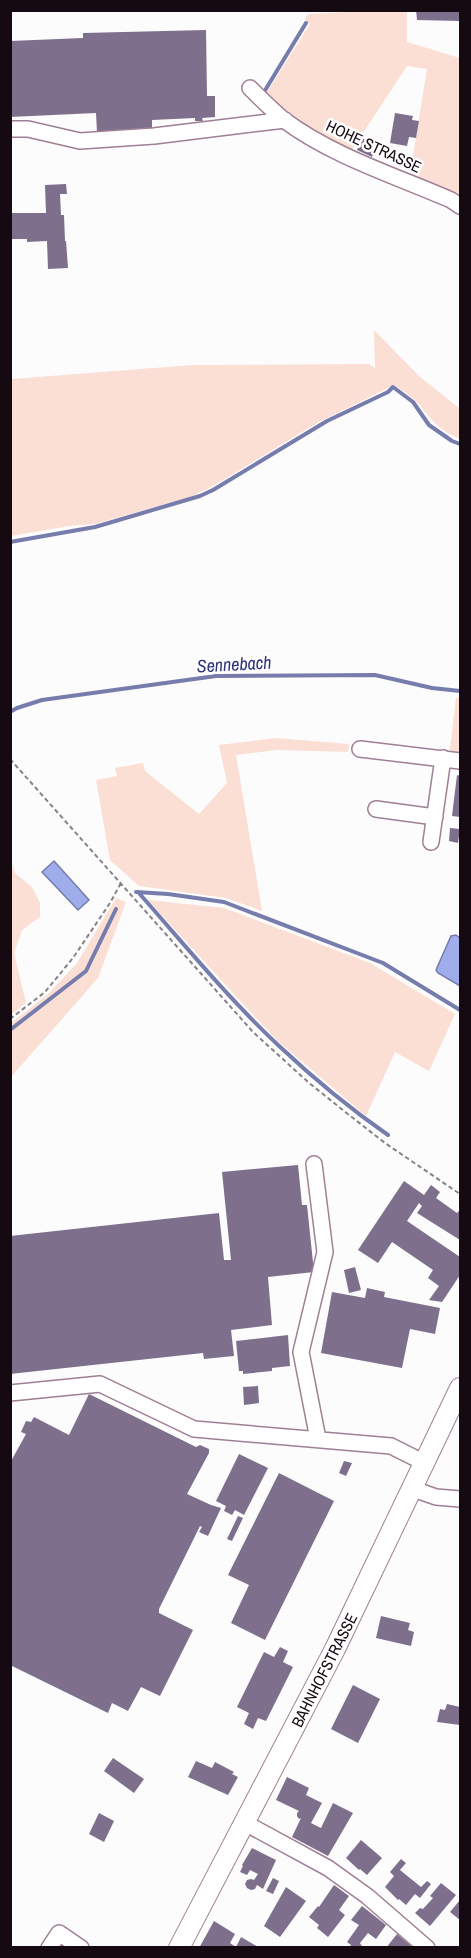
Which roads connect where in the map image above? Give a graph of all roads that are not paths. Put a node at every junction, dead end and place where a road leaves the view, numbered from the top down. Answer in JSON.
{"nodes":[{"id":1,"x":250,"y":88,"type":"dead end"},
{"id":2,"x":285,"y":120,"type":"junction"},
{"id":3,"x":10,"y":129,"type":"edge"},
{"id":4,"x":460,"y":206,"type":"edge"},
{"id":5,"x":360,"y":749,"type":"dead end"},
{"id":6,"x":442,"y":759,"type":"junction"},
{"id":7,"x":460,"y":761,"type":"edge"},
{"id":8,"x":376,"y":809,"type":"dead end"},
{"id":9,"x":435,"y":817,"type":"junction"},
{"id":10,"x":431,"y":842,"type":"dead end"},
{"id":11,"x":314,"y":1164,"type":"dead end"},
{"id":12,"x":460,"y":1388,"type":"edge"},
{"id":13,"x":10,"y":1393,"type":"edge"},
{"id":14,"x":318,"y":1439,"type":"junction"},
{"id":15,"x":425,"y":1463,"type":"junction"},
{"id":16,"x":413,"y":1489,"type":"junction"},
{"id":17,"x":460,"y":1499,"type":"edge"},
{"id":18,"x":245,"y":1823,"type":"junction"},
{"id":19,"x":49,"y":1947,"type":"edge"},
{"id":20,"x":81,"y":1947,"type":"edge"},
{"id":21,"x":179,"y":1947,"type":"edge"},
{"id":22,"x":427,"y":1947,"type":"edge"}],
"edges":[{"from":1,"to":2,"type":"street","name":"HOHE STRASSE"},
{"from":2,"to":3,"type":"street"},
{"from":2,"to":4,"type":"street","name":"HOHE STRASSE"},
{"from":5,"to":6,"type":"street"},
{"from":6,"to":7,"type":"street"},
{"from":6,"to":9,"type":"street"},
{"from":8,"to":9,"type":"street"},
{"from":9,"to":10,"type":"street"},
{"from":11,"to":14,"type":"street"},
{"from":12,"to":15,"type":"main road","name":"BAHNHOFSTRASSE"},
{"from":13,"to":14,"type":"street"},
{"from":14,"to":15,"type":"street"},
{"from":15,"to":16,"type":"main road","name":"BAHNHOFSTRASSE"},
{"from":16,"to":17,"type":"street"},
{"from":16,"to":18,"type":"main road","name":"BAHNHOFSTRASSE"},
{"from":18,"to":21,"type":"main road","name":"BAHNHOFSTRASSE"},
{"from":18,"to":22,"type":"street"},
{"from":19,"to":20,"type":"street"}]}
